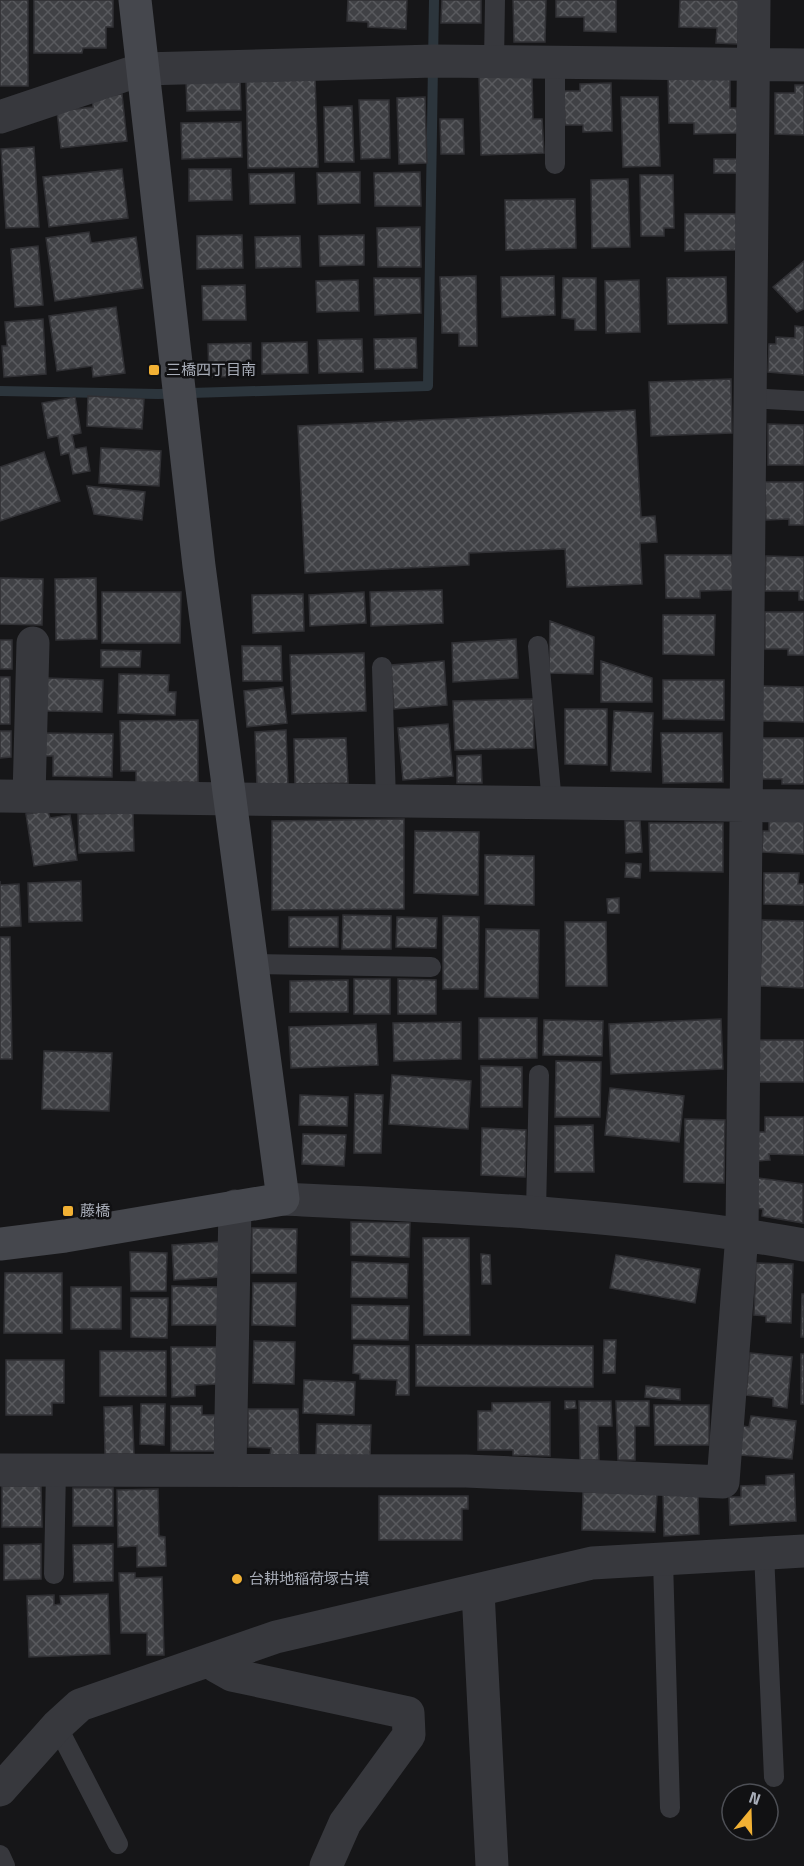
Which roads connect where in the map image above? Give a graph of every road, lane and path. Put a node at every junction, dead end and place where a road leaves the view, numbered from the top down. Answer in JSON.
{"nodes":[{"id":1,"x":135,"y":0,"type":"edge"},
{"id":2,"x":495,"y":0,"type":"edge"},
{"id":3,"x":754,"y":0,"type":"edge"},
{"id":4,"x":494,"y":62,"type":"junction"},
{"id":5,"x":555,"y":63,"type":"junction"},
{"id":6,"x":804,"y":64,"type":"edge"},
{"id":7,"x":753,"y":65,"type":"junction"},
{"id":8,"x":143,"y":69,"type":"junction"},
{"id":9,"x":0,"y":117,"type":"edge"},
{"id":10,"x":555,"y":164,"type":"dead end"},
{"id":11,"x":750,"y":398,"type":"junction"},
{"id":12,"x":804,"y":401,"type":"edge"},
{"id":13,"x":33,"y":643,"type":"dead end"},
{"id":14,"x":538,"y":646,"type":"dead end"},
{"id":15,"x":382,"y":667,"type":"dead end"},
{"id":16,"x":14,"y":797,"type":"edge"},
{"id":17,"x":230,"y":801,"type":"junction"},
{"id":18,"x":386,"y":802,"type":"junction"},
{"id":19,"x":552,"y":804,"type":"junction"},
{"id":20,"x":745,"y":805,"type":"junction"},
{"id":21,"x":804,"y":806,"type":"edge"},
{"id":22,"x":252,"y":964,"type":"junction"},
{"id":23,"x":431,"y":967,"type":"dead end"},
{"id":24,"x":539,"y":1075,"type":"dead end"},
{"id":25,"x":283,"y":1199,"type":"junction"},
{"id":26,"x":234,"y":1206,"type":"junction"},
{"id":27,"x":536,"y":1211,"type":"junction"},
{"id":28,"x":742,"y":1234,"type":"junction"},
{"id":29,"x":0,"y":1244,"type":"edge"},
{"id":30,"x":804,"y":1245,"type":"edge"},
{"id":31,"x":56,"y":1469,"type":"junction"},
{"id":32,"x":0,"y":1470,"type":"edge"},
{"id":33,"x":230,"y":1470,"type":"junction"},
{"id":34,"x":804,"y":1551,"type":"edge"},
{"id":35,"x":764,"y":1553,"type":"junction"},
{"id":36,"x":663,"y":1560,"type":"junction"},
{"id":37,"x":54,"y":1574,"type":"dead end"},
{"id":38,"x":478,"y":1591,"type":"junction"},
{"id":39,"x":212,"y":1659,"type":"junction"},
{"id":40,"x":57,"y":1726,"type":"junction"},
{"id":41,"x":774,"y":1777,"type":"dead end"},
{"id":42,"x":0,"y":1790,"type":"edge"},
{"id":43,"x":670,"y":1808,"type":"dead end"},
{"id":44,"x":118,"y":1844,"type":"dead end"},
{"id":45,"x":0,"y":1855,"type":"edge"},
{"id":46,"x":5,"y":1866,"type":"edge"},
{"id":47,"x":326,"y":1866,"type":"edge"},
{"id":48,"x":492,"y":1866,"type":"edge"}],
"edges":[{"from":1,"to":8,"type":"street"},
{"from":2,"to":4,"type":"lane"},
{"from":3,"to":7,"type":"street"},
{"from":4,"to":5,"type":"street"},
{"from":4,"to":8,"type":"street"},
{"from":5,"to":7,"type":"street"},
{"from":5,"to":10,"type":"lane"},
{"from":6,"to":7,"type":"street"},
{"from":7,"to":11,"type":"street"},
{"from":8,"to":9,"type":"street"},
{"from":8,"to":17,"type":"street"},
{"from":11,"to":12,"type":"lane"},
{"from":11,"to":20,"type":"street"},
{"from":13,"to":16,"type":"street"},
{"from":14,"to":19,"type":"lane"},
{"from":15,"to":18,"type":"lane"},
{"from":16,"to":17,"type":"street"},
{"from":17,"to":18,"type":"street"},
{"from":17,"to":22,"type":"street"},
{"from":18,"to":19,"type":"street"},
{"from":19,"to":20,"type":"street"},
{"from":20,"to":21,"type":"street"},
{"from":20,"to":28,"type":"street"},
{"from":22,"to":23,"type":"lane"},
{"from":22,"to":25,"type":"street"},
{"from":24,"to":27,"type":"lane"},
{"from":25,"to":26,"type":"street"},
{"from":25,"to":27,"type":"street"},
{"from":26,"to":29,"type":"street"},
{"from":26,"to":33,"type":"street"},
{"from":27,"to":28,"type":"street"},
{"from":28,"to":30,"type":"street"},
{"from":28,"to":33,"type":"street"},
{"from":31,"to":32,"type":"street"},
{"from":31,"to":33,"type":"street"},
{"from":31,"to":37,"type":"lane"},
{"from":34,"to":35,"type":"street"},
{"from":35,"to":36,"type":"street"},
{"from":35,"to":41,"type":"lane"},
{"from":36,"to":38,"type":"street"},
{"from":36,"to":43,"type":"lane"},
{"from":38,"to":39,"type":"street"},
{"from":38,"to":48,"type":"street"},
{"from":39,"to":40,"type":"street"},
{"from":39,"to":47,"type":"street"},
{"from":40,"to":42,"type":"street"},
{"from":40,"to":44,"type":"lane"},
{"from":45,"to":46,"type":"lane"}]}
